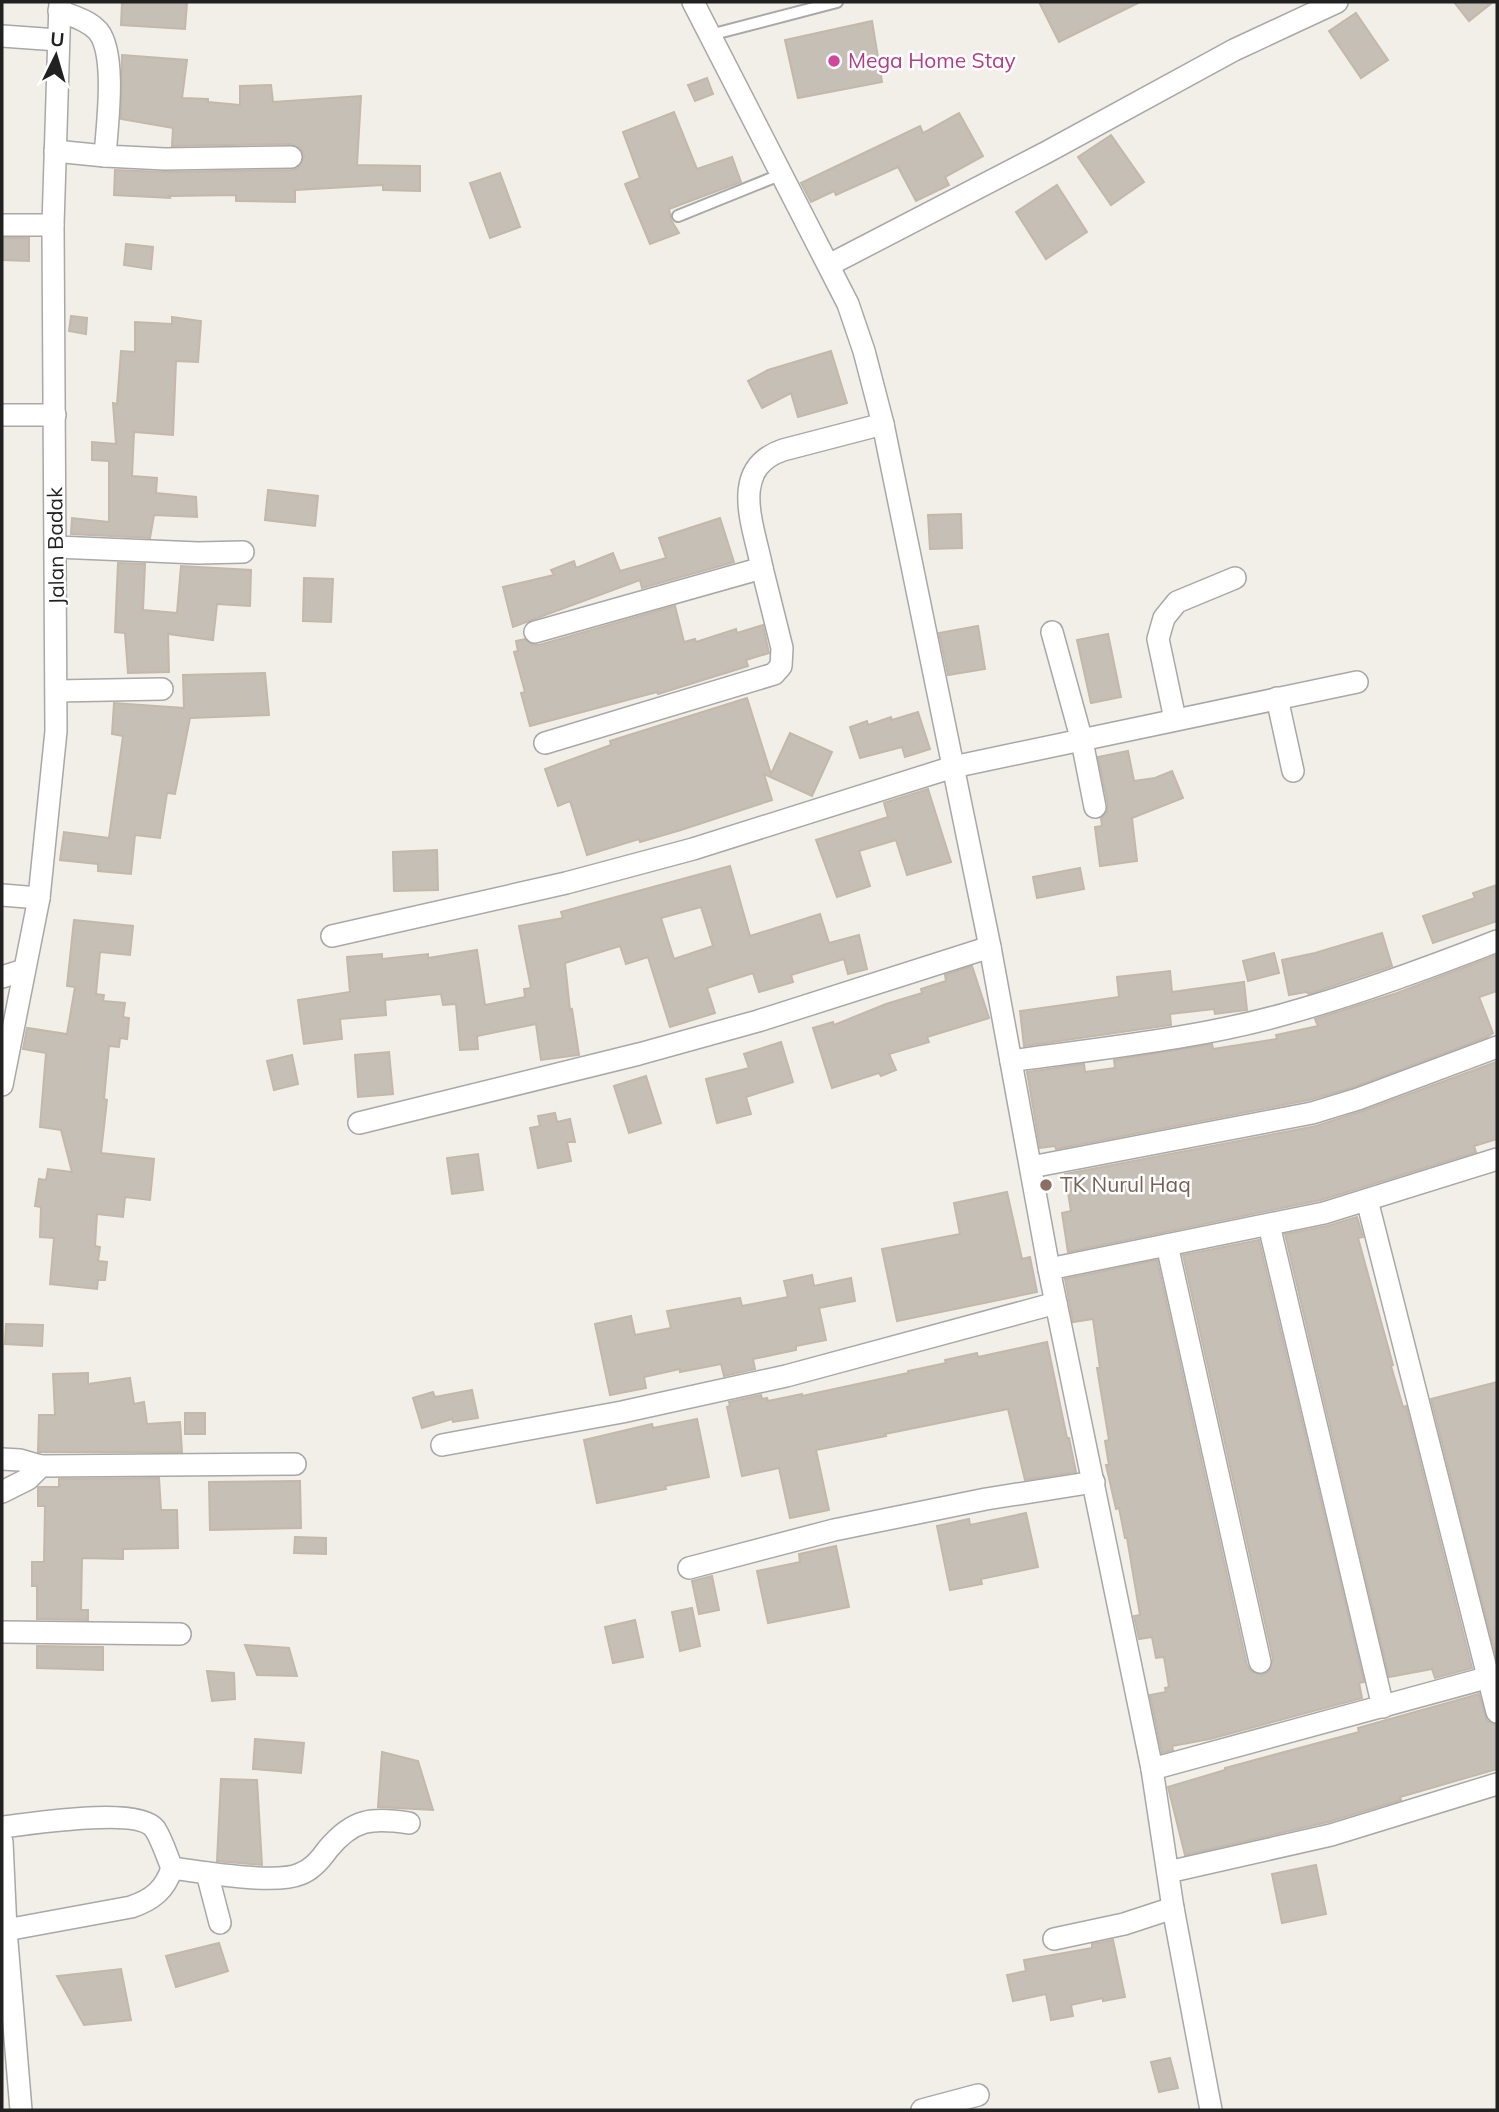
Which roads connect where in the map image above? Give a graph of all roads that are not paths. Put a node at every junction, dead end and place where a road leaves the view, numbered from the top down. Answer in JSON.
{"nodes":[{"id":1,"x":693,"y":2,"type":"edge"},
{"id":2,"x":837,"y":2,"type":"edge"},
{"id":3,"x":1337,"y":2,"type":"edge"},
{"id":4,"x":59,"y":6,"type":"edge"},
{"id":5,"x":710,"y":35,"type":"junction"},
{"id":6,"x":2,"y":37,"type":"edge"},
{"id":7,"x":58,"y":40,"type":"junction"},
{"id":8,"x":55,"y":151,"type":"junction"},
{"id":9,"x":105,"y":156,"type":"junction"},
{"id":10,"x":291,"y":157,"type":"dead end"},
{"id":11,"x":782,"y":174,"type":"junction"},
{"id":12,"x":678,"y":216,"type":"dead end"},
{"id":13,"x":2,"y":225,"type":"edge"},
{"id":14,"x":53,"y":225,"type":"junction"},
{"id":15,"x":829,"y":265,"type":"junction"},
{"id":16,"x":2,"y":415,"type":"edge"},
{"id":17,"x":55,"y":415,"type":"junction"},
{"id":18,"x":883,"y":424,"type":"junction"},
{"id":19,"x":55,"y":547,"type":"junction"},
{"id":20,"x":243,"y":552,"type":"dead end"},
{"id":21,"x":762,"y":568,"type":"junction"},
{"id":22,"x":1235,"y":578,"type":"dead end"},
{"id":23,"x":535,"y":632,"type":"dead end"},
{"id":24,"x":1052,"y":632,"type":"dead end"},
{"id":25,"x":1357,"y":682,"type":"dead end"},
{"id":26,"x":162,"y":689,"type":"dead end"},
{"id":27,"x":57,"y":691,"type":"junction"},
{"id":28,"x":1277,"y":698,"type":"junction"},
{"id":29,"x":1175,"y":719,"type":"junction"},
{"id":30,"x":1082,"y":741,"type":"junction"},
{"id":31,"x":545,"y":743,"type":"dead end"},
{"id":32,"x":953,"y":767,"type":"junction"},
{"id":33,"x":1293,"y":771,"type":"dead end"},
{"id":34,"x":1095,"y":807,"type":"dead end"},
{"id":35,"x":2,"y":895,"type":"edge"},
{"id":36,"x":39,"y":898,"type":"junction"},
{"id":37,"x":332,"y":936,"type":"dead end"},
{"id":38,"x":1497,"y":940,"type":"edge"},
{"id":39,"x":990,"y":947,"type":"junction"},
{"id":40,"x":24,"y":970,"type":"junction"},
{"id":41,"x":2,"y":977,"type":"edge"},
{"id":42,"x":5,"y":1046,"type":"edge"},
{"id":43,"x":1497,"y":1047,"type":"edge"},
{"id":44,"x":1011,"y":1061,"type":"junction"},
{"id":45,"x":2,"y":1086,"type":"edge"},
{"id":46,"x":359,"y":1123,"type":"dead end"},
{"id":47,"x":1497,"y":1159,"type":"edge"},
{"id":48,"x":1031,"y":1167,"type":"junction"},
{"id":49,"x":1367,"y":1200,"type":"junction"},
{"id":50,"x":1269,"y":1225,"type":"junction"},
{"id":51,"x":1167,"y":1245,"type":"junction"},
{"id":52,"x":1049,"y":1269,"type":"junction"},
{"id":53,"x":1056,"y":1303,"type":"junction"},
{"id":54,"x":442,"y":1445,"type":"dead end"},
{"id":55,"x":2,"y":1459,"type":"edge"},
{"id":56,"x":295,"y":1464,"type":"dead end"},
{"id":57,"x":41,"y":1466,"type":"junction"},
{"id":58,"x":1094,"y":1482,"type":"junction"},
{"id":59,"x":2,"y":1492,"type":"edge"},
{"id":60,"x":689,"y":1567,"type":"dead end"},
{"id":61,"x":2,"y":1632,"type":"edge"},
{"id":62,"x":180,"y":1634,"type":"dead end"},
{"id":63,"x":1260,"y":1662,"type":"dead end"},
{"id":64,"x":1493,"y":1676,"type":"edge"},
{"id":65,"x":1383,"y":1707,"type":"junction"},
{"id":66,"x":1497,"y":1712,"type":"edge"},
{"id":67,"x":1152,"y":1769,"type":"junction"},
{"id":68,"x":1497,"y":1784,"type":"edge"},
{"id":69,"x":409,"y":1823,"type":"dead end"},
{"id":70,"x":2,"y":1827,"type":"edge"},
{"id":71,"x":2,"y":1842,"type":"edge"},
{"id":72,"x":172,"y":1868,"type":"junction"},
{"id":73,"x":1168,"y":1872,"type":"junction"},
{"id":74,"x":206,"y":1873,"type":"junction"},
{"id":75,"x":1173,"y":1908,"type":"junction"},
{"id":76,"x":220,"y":1923,"type":"dead end"},
{"id":77,"x":6,"y":1930,"type":"junction"},
{"id":78,"x":1054,"y":1938,"type":"dead end"},
{"id":79,"x":978,"y":2095,"type":"dead end"},
{"id":80,"x":21,"y":2110,"type":"edge"},
{"id":81,"x":922,"y":2110,"type":"edge"},
{"id":82,"x":1211,"y":2110,"type":"edge"}],
"edges":[{"from":1,"to":5,"type":"street"},
{"from":2,"to":5,"type":"lane"},
{"from":3,"to":15,"type":"street"},
{"from":4,"to":7,"type":"street","name":"Jalan Badak"},
{"from":4,"to":9,"type":"street"},
{"from":5,"to":11,"type":"street"},
{"from":6,"to":7,"type":"street"},
{"from":7,"to":8,"type":"street","name":"Jalan Badak"},
{"from":8,"to":9,"type":"street"},
{"from":8,"to":14,"type":"street","name":"Jalan Badak"},
{"from":9,"to":10,"type":"street"},
{"from":11,"to":12,"type":"lane"},
{"from":11,"to":15,"type":"street"},
{"from":13,"to":14,"type":"street"},
{"from":14,"to":17,"type":"street","name":"Jalan Badak"},
{"from":15,"to":18,"type":"street"},
{"from":16,"to":17,"type":"street"},
{"from":17,"to":19,"type":"street","name":"Jalan Badak"},
{"from":18,"to":21,"type":"street"},
{"from":18,"to":32,"type":"street"},
{"from":19,"to":20,"type":"street"},
{"from":19,"to":27,"type":"street","name":"Jalan Badak"},
{"from":21,"to":23,"type":"street"},
{"from":21,"to":31,"type":"street"},
{"from":22,"to":29,"type":"street"},
{"from":24,"to":30,"type":"street"},
{"from":25,"to":28,"type":"street"},
{"from":26,"to":27,"type":"street"},
{"from":27,"to":36,"type":"street","name":"Jalan Badak"},
{"from":28,"to":29,"type":"street"},
{"from":28,"to":33,"type":"street"},
{"from":29,"to":30,"type":"street"},
{"from":30,"to":32,"type":"street"},
{"from":30,"to":34,"type":"street"},
{"from":32,"to":37,"type":"street"},
{"from":32,"to":39,"type":"street"},
{"from":35,"to":36,"type":"street"},
{"from":36,"to":40,"type":"street","name":"Jalan Badak"},
{"from":38,"to":44,"type":"street"},
{"from":39,"to":44,"type":"street"},
{"from":39,"to":46,"type":"street"},
{"from":40,"to":41,"type":"street"},
{"from":40,"to":42,"type":"street","name":"Jalan Badak"},
{"from":42,"to":45,"type":"street","name":"Jalan Badak"},
{"from":43,"to":48,"type":"street"},
{"from":44,"to":48,"type":"street"},
{"from":47,"to":49,"type":"street"},
{"from":48,"to":52,"type":"street"},
{"from":49,"to":50,"type":"street"},
{"from":49,"to":64,"type":"street"},
{"from":50,"to":51,"type":"street"},
{"from":50,"to":65,"type":"street"},
{"from":51,"to":52,"type":"street"},
{"from":51,"to":63,"type":"street"},
{"from":52,"to":53,"type":"street"},
{"from":53,"to":54,"type":"street"},
{"from":53,"to":58,"type":"street"},
{"from":55,"to":57,"type":"street"},
{"from":56,"to":57,"type":"street"},
{"from":57,"to":59,"type":"street"},
{"from":58,"to":60,"type":"street"},
{"from":58,"to":67,"type":"street"},
{"from":61,"to":62,"type":"street"},
{"from":64,"to":65,"type":"street"},
{"from":64,"to":66,"type":"street"},
{"from":65,"to":67,"type":"street"},
{"from":67,"to":73,"type":"street"},
{"from":68,"to":73,"type":"street"},
{"from":69,"to":74,"type":"street"},
{"from":70,"to":72,"type":"street"},
{"from":71,"to":77,"type":"street"},
{"from":72,"to":74,"type":"street"},
{"from":72,"to":77,"type":"street"},
{"from":73,"to":75,"type":"street"},
{"from":74,"to":76,"type":"street"},
{"from":75,"to":78,"type":"street"},
{"from":75,"to":82,"type":"street"},
{"from":77,"to":80,"type":"street"},
{"from":79,"to":81,"type":"street"}]}
